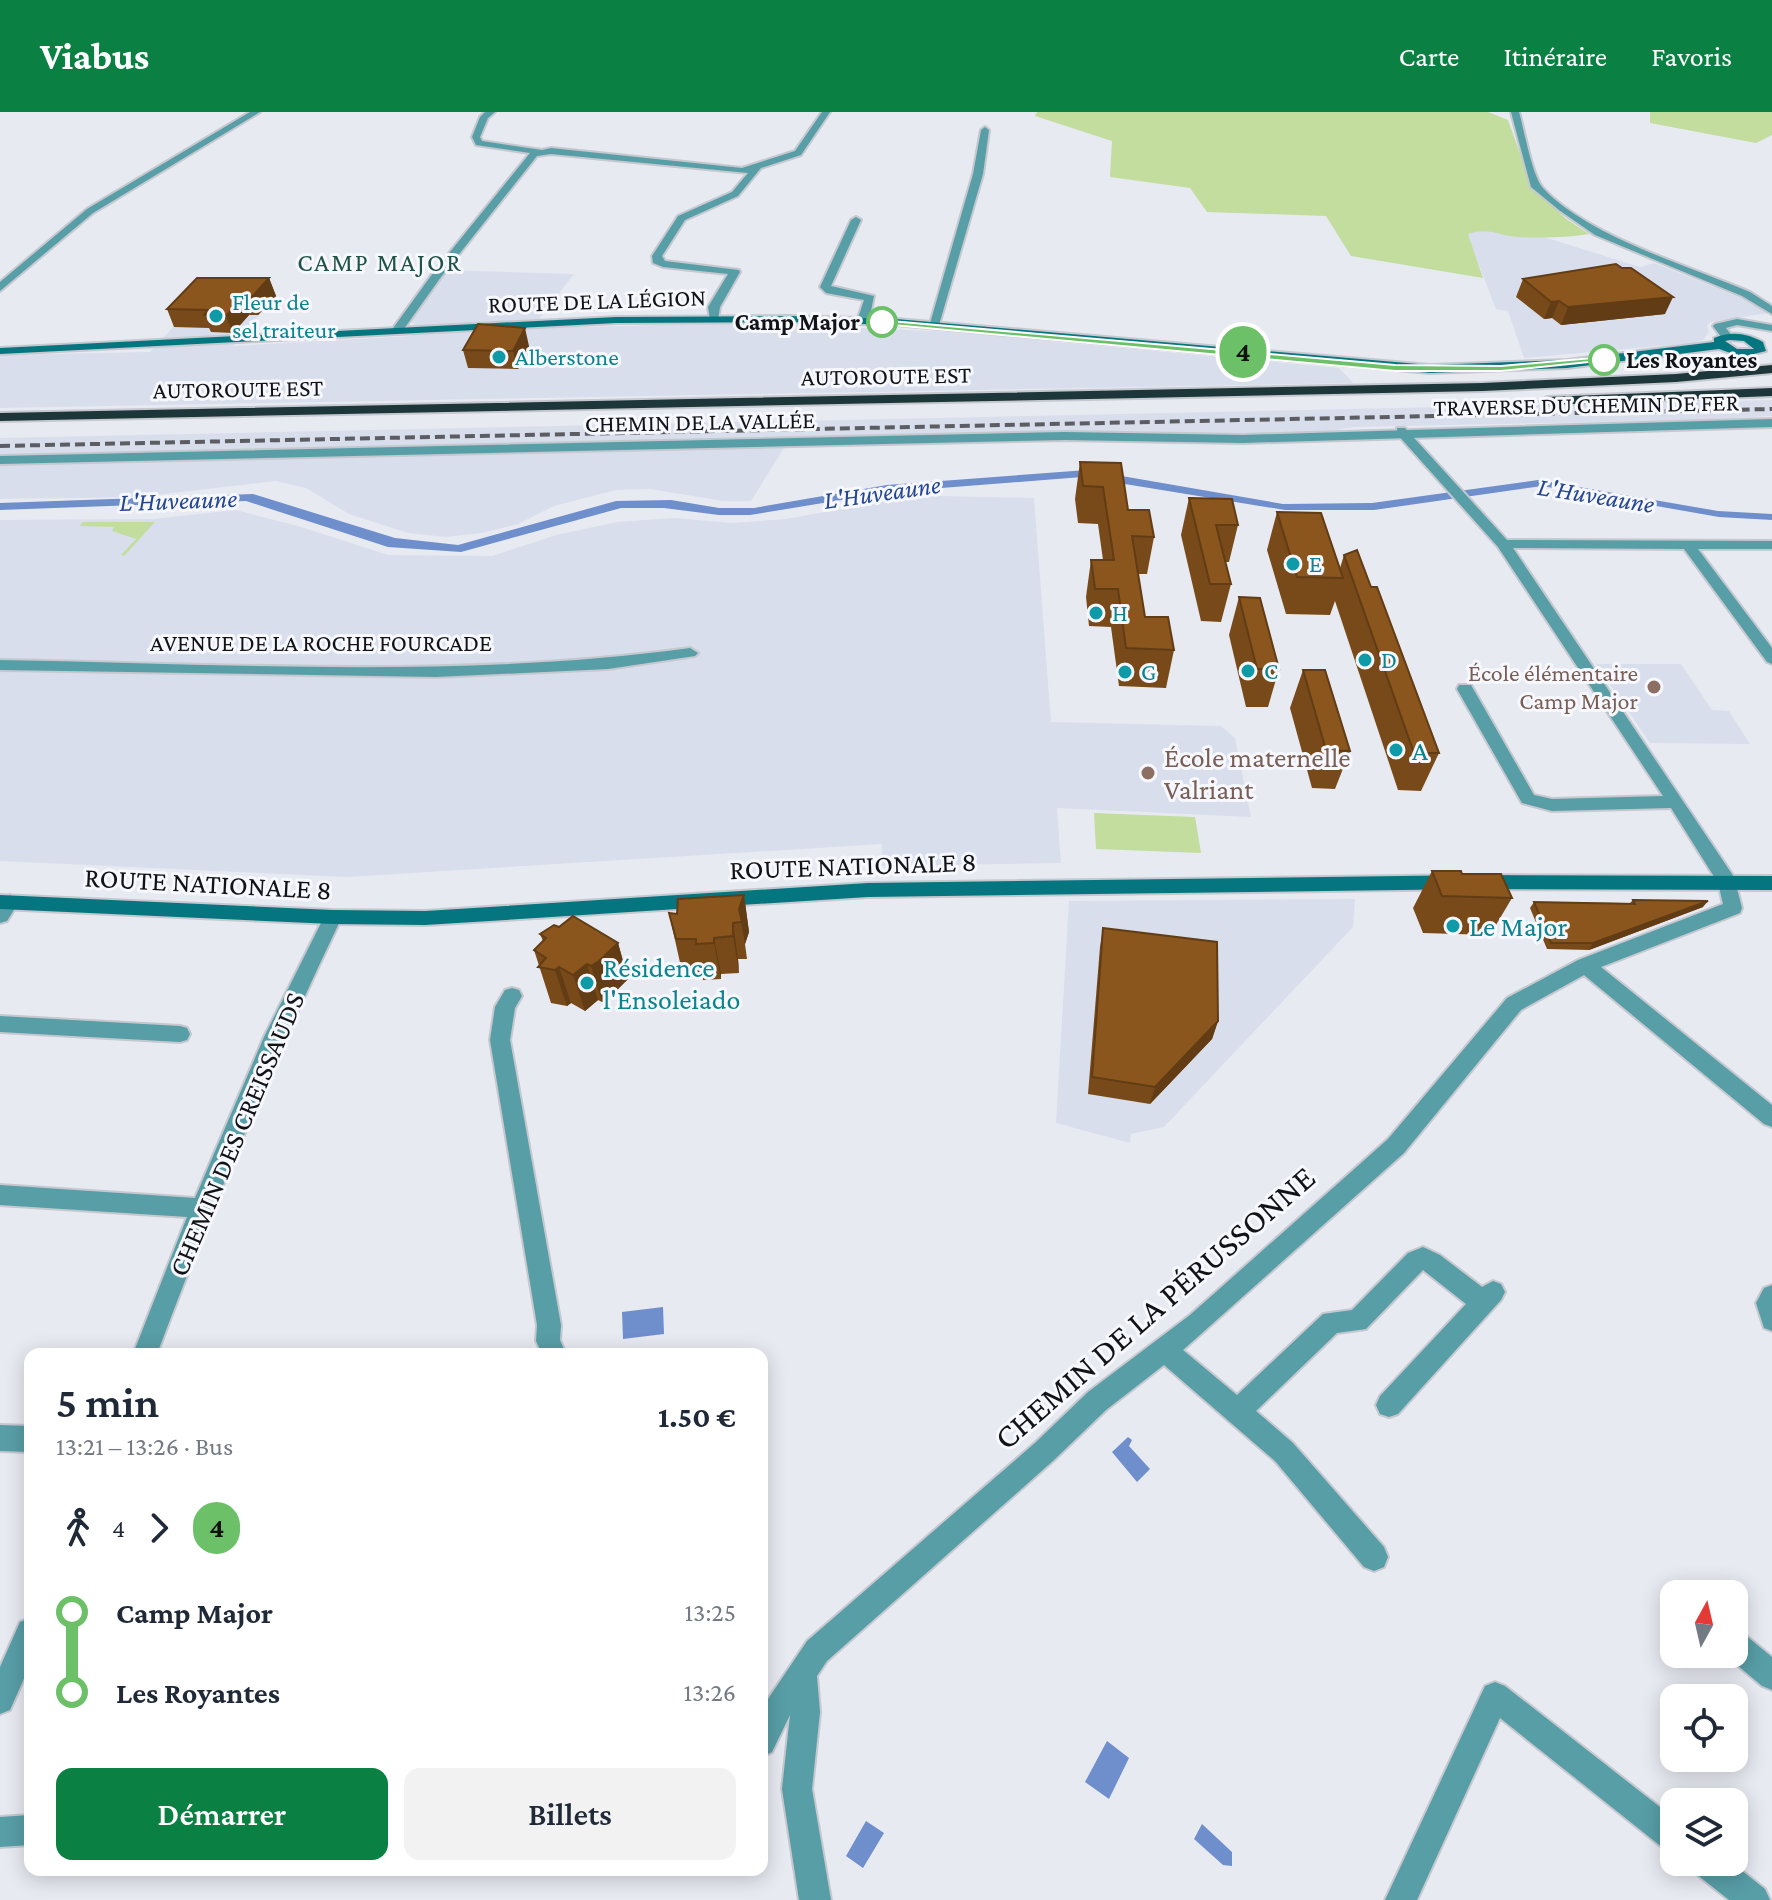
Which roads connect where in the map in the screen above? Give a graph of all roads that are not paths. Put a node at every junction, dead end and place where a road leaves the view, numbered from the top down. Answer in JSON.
{"nodes":[{"id":1,"x":256,"y":112,"type":"edge"},
{"id":2,"x":491,"y":112,"type":"edge"},
{"id":3,"x":826,"y":112,"type":"edge"},
{"id":4,"x":1515,"y":112,"type":"edge"},
{"id":5,"x":985,"y":130,"type":"dead end"},
{"id":6,"x":539,"y":152,"type":"junction"},
{"id":7,"x":757,"y":167,"type":"junction"},
{"id":8,"x":856,"y":220,"type":"dead end"},
{"id":9,"x":0,"y":288,"type":"edge"},
{"id":10,"x":1772,"y":311,"type":"edge"},
{"id":11,"x":714,"y":318,"type":"junction"},
{"id":12,"x":863,"y":321,"type":"junction"},
{"id":13,"x":933,"y":325,"type":"junction"},
{"id":14,"x":1772,"y":328,"type":"edge"},
{"id":15,"x":397,"y":331,"type":"junction"},
{"id":16,"x":1772,"y":339,"type":"edge"},
{"id":17,"x":1723,"y":340,"type":"junction"},
{"id":18,"x":1753,"y":347,"type":"junction"},
{"id":19,"x":0,"y":351,"type":"edge"},
{"id":20,"x":1769,"y":372,"type":"edge"},
{"id":21,"x":1772,"y":392,"type":"edge"},
{"id":22,"x":1255,"y":402,"type":"junction"},
{"id":23,"x":0,"y":417,"type":"edge"},
{"id":24,"x":1772,"y":423,"type":"edge"},
{"id":25,"x":0,"y":429,"type":"edge"},
{"id":26,"x":1401,"y":431,"type":"junction"},
{"id":27,"x":0,"y":460,"type":"edge"},
{"id":28,"x":1503,"y":544,"type":"junction"},
{"id":29,"x":1688,"y":545,"type":"junction"},
{"id":30,"x":1772,"y":545,"type":"edge"},
{"id":31,"x":690,"y":653,"type":"dead end"},
{"id":32,"x":1772,"y":659,"type":"edge"},
{"id":33,"x":0,"y":665,"type":"edge"},
{"id":34,"x":1465,"y":689,"type":"dead end"},
{"id":35,"x":1676,"y":802,"type":"junction"},
{"id":36,"x":1718,"y":882,"type":"junction"},
{"id":37,"x":1772,"y":883,"type":"edge"},
{"id":38,"x":3,"y":907,"type":"edge"},
{"id":39,"x":333,"y":917,"type":"junction"},
{"id":40,"x":1585,"y":965,"type":"junction"},
{"id":41,"x":512,"y":996,"type":"dead end"},
{"id":42,"x":0,"y":1024,"type":"edge"},
{"id":43,"x":180,"y":1034,"type":"dead end"},
{"id":44,"x":1772,"y":1118,"type":"edge"},
{"id":45,"x":0,"y":1195,"type":"edge"},
{"id":46,"x":201,"y":1208,"type":"junction"},
{"id":47,"x":1772,"y":1296,"type":"edge"},
{"id":48,"x":1772,"y":1320,"type":"edge"},
{"id":49,"x":147,"y":1348,"type":"edge"},
{"id":50,"x":551,"y":1348,"type":"edge"},
{"id":51,"x":1165,"y":1350,"type":"junction"},
{"id":52,"x":1389,"y":1405,"type":"dead end"},
{"id":53,"x":1237,"y":1412,"type":"junction"},
{"id":54,"x":0,"y":1438,"type":"edge"},
{"id":55,"x":24,"y":1439,"type":"edge"},
{"id":56,"x":1374,"y":1557,"type":"dead end"},
{"id":57,"x":24,"y":1646,"type":"edge"},
{"id":58,"x":1748,"y":1656,"type":"edge"},
{"id":59,"x":801,"y":1671,"type":"junction"},
{"id":60,"x":1772,"y":1676,"type":"edge"},
{"id":61,"x":0,"y":1700,"type":"edge"},
{"id":62,"x":768,"y":1728,"type":"edge"},
{"id":63,"x":1660,"y":1826,"type":"edge"},
{"id":64,"x":24,"y":1830,"type":"edge"},
{"id":65,"x":0,"y":1832,"type":"edge"},
{"id":66,"x":1720,"y":1876,"type":"edge"},
{"id":67,"x":1740,"y":1895,"type":"edge"},
{"id":68,"x":815,"y":1900,"type":"edge"},
{"id":69,"x":1401,"y":1900,"type":"edge"}],
"edges":[{"from":1,"to":9,"type":"street"},
{"from":2,"to":6,"type":"street"},
{"from":3,"to":7,"type":"street"},
{"from":4,"to":10,"type":"street"},
{"from":5,"to":13,"type":"street"},
{"from":6,"to":7,"type":"street"},
{"from":6,"to":15,"type":"street"},
{"from":7,"to":11,"type":"street"},
{"from":8,"to":12,"type":"street"},
{"from":11,"to":12,"type":"main road","name":"ROUTE DE LA LÉGION"},
{"from":11,"to":15,"type":"main road","name":"ROUTE DE LA LÉGION"},
{"from":12,"to":13,"type":"main road","name":"ROUTE DE LA LÉGION"},
{"from":13,"to":17,"type":"main road","name":"ROUTE DE LA LÉGION"},
{"from":14,"to":17,"type":"street"},
{"from":15,"to":19,"type":"main road","name":"ROUTE DE LA LÉGION"},
{"from":16,"to":18,"type":"main road"},
{"from":17,"to":18,"type":"main road","name":"ROUTE DE LA LÉGION"},
{"from":18,"to":20,"type":"main road"},
{"from":20,"to":22,"type":"highway"},
{"from":20,"to":23,"type":"highway","name":"AUTOROUTE EST"},
{"from":21,"to":22,"type":"highway","name":"AUTOROUTE EST"},
{"from":22,"to":25,"type":"highway","name":"AUTOROUTE EST"},
{"from":24,"to":26,"type":"street","name":"TRAVERSE DU CHEMIN DE FER"},
{"from":26,"to":27,"type":"street","name":"CHEMIN DE LA VALLÉE"},
{"from":26,"to":28,"type":"street"},
{"from":28,"to":29,"type":"street"},
{"from":28,"to":35,"type":"street"},
{"from":29,"to":30,"type":"street"},
{"from":29,"to":32,"type":"street"},
{"from":31,"to":33,"type":"street","name":"AVENUE DE LA ROCHE FOURCADE"},
{"from":34,"to":35,"type":"street"},
{"from":35,"to":36,"type":"street"},
{"from":36,"to":37,"type":"main road","name":"ROUTE NATIONALE 8"},
{"from":36,"to":39,"type":"main road","name":"ROUTE NATIONALE 8"},
{"from":36,"to":40,"type":"street","name":"CHEMIN DE LA PÉRUSSONNE"},
{"from":38,"to":39,"type":"main road","name":"ROUTE NATIONALE 8"},
{"from":39,"to":46,"type":"street","name":"CHEMIN DES CREISSAUDS"},
{"from":40,"to":44,"type":"street"},
{"from":40,"to":51,"type":"street","name":"CHEMIN DE LA PÉRUSSONNE"},
{"from":41,"to":50,"type":"street"},
{"from":42,"to":43,"type":"street"},
{"from":45,"to":46,"type":"street"},
{"from":46,"to":49,"type":"street","name":"CHEMIN DES CREISSAUDS"},
{"from":47,"to":48,"type":"street"},
{"from":51,"to":53,"type":"street"},
{"from":51,"to":59,"type":"street","name":"CHEMIN DE LA PÉRUSSONNE"},
{"from":52,"to":53,"type":"street"},
{"from":53,"to":56,"type":"street"},
{"from":54,"to":55,"type":"street"},
{"from":57,"to":61,"type":"street"},
{"from":58,"to":60,"type":"street"},
{"from":59,"to":62,"type":"street","name":"CHEMIN DE LA PÉRUSSONNE"},
{"from":59,"to":68,"type":"street"},
{"from":63,"to":69,"type":"street"},
{"from":64,"to":65,"type":"street"},
{"from":66,"to":67,"type":"street"}]}
